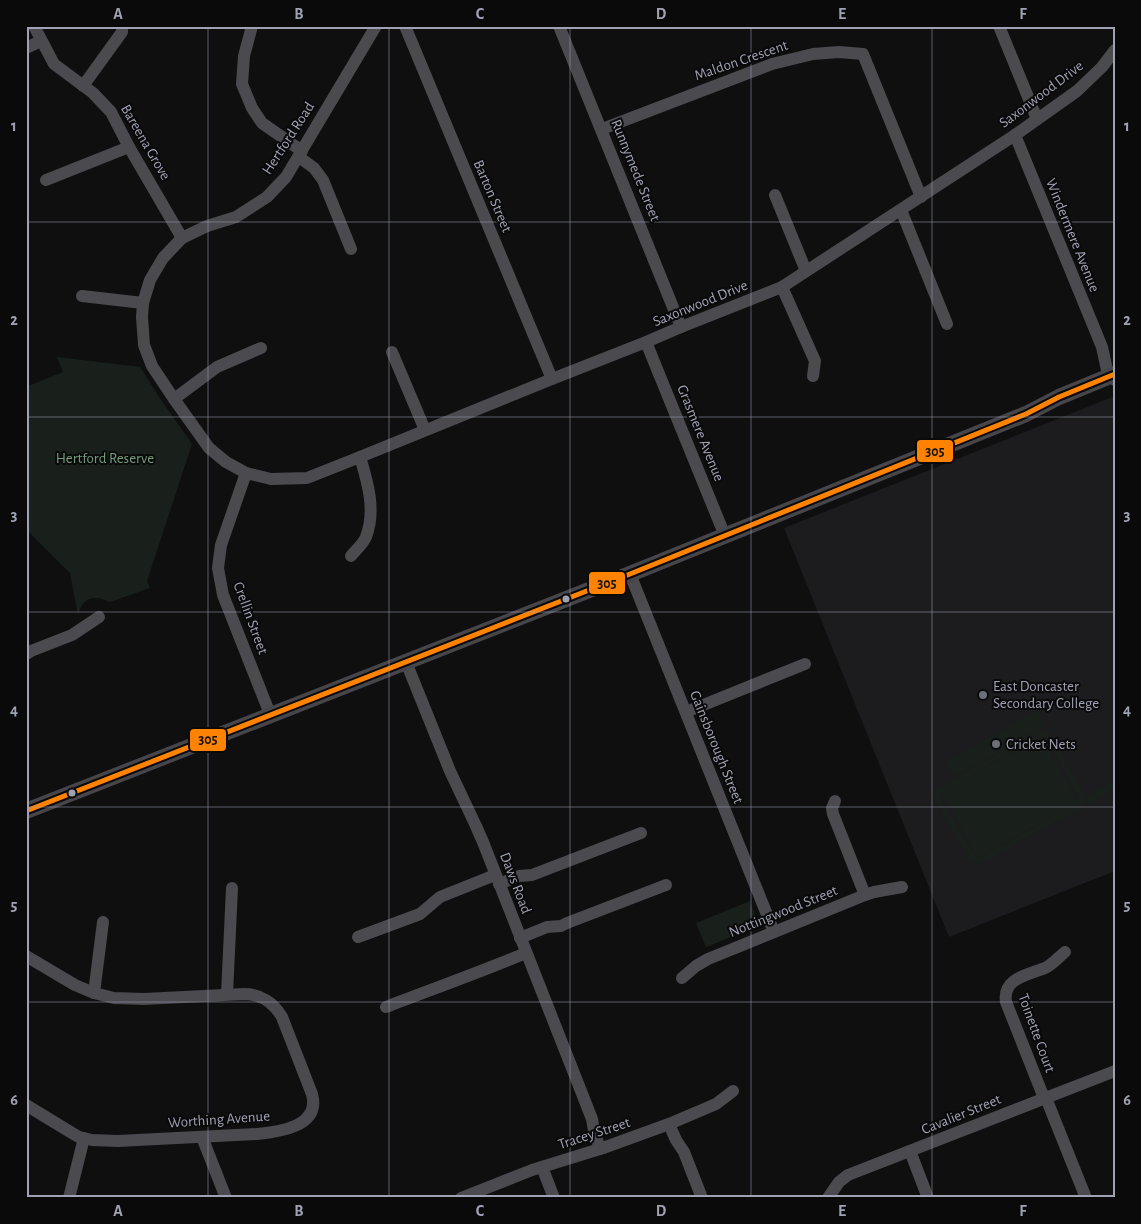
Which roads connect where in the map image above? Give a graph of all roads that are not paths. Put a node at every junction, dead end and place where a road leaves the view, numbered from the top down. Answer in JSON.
{"nodes":[{"id":1,"x":34,"y":26,"type":"edge"},
{"id":2,"x":122,"y":26,"type":"edge"},
{"id":3,"x":252,"y":26,"type":"edge"},
{"id":4,"x":376,"y":26,"type":"edge"},
{"id":5,"x":405,"y":26,"type":"edge"},
{"id":6,"x":560,"y":26,"type":"edge"},
{"id":7,"x":999,"y":26,"type":"edge"},
{"id":8,"x":41,"y":41,"type":"junction"},
{"id":9,"x":26,"y":48,"type":"edge"},
{"id":10,"x":1115,"y":50,"type":"edge"},
{"id":11,"x":83,"y":86,"type":"junction"},
{"id":12,"x":1037,"y":119,"type":"junction"},
{"id":13,"x":602,"y":129,"type":"junction"},
{"id":14,"x":1015,"y":135,"type":"junction"},
{"id":15,"x":129,"y":146,"type":"junction"},
{"id":16,"x":300,"y":154,"type":"junction"},
{"id":17,"x":46,"y":180,"type":"dead end"},
{"id":18,"x":775,"y":195,"type":"dead end"},
{"id":19,"x":921,"y":197,"type":"junction"},
{"id":20,"x":901,"y":210,"type":"junction"},
{"id":21,"x":182,"y":238,"type":"junction"},
{"id":22,"x":351,"y":249,"type":"dead end"},
{"id":23,"x":806,"y":271,"type":"junction"},
{"id":24,"x":782,"y":287,"type":"junction"},
{"id":25,"x":82,"y":296,"type":"dead end"},
{"id":26,"x":143,"y":303,"type":"junction"},
{"id":27,"x":947,"y":324,"type":"dead end"},
{"id":28,"x":681,"y":327,"type":"junction"},
{"id":29,"x":646,"y":342,"type":"junction"},
{"id":30,"x":261,"y":348,"type":"dead end"},
{"id":31,"x":392,"y":352,"type":"dead end"},
{"id":32,"x":813,"y":376,"type":"dead end"},
{"id":33,"x":1114,"y":377,"type":"edge"},
{"id":34,"x":552,"y":378,"type":"junction"},
{"id":35,"x":174,"y":399,"type":"junction"},
{"id":36,"x":425,"y":430,"type":"junction"},
{"id":37,"x":360,"y":458,"type":"junction"},
{"id":38,"x":246,"y":474,"type":"junction"},
{"id":39,"x":725,"y":536,"type":"junction"},
{"id":40,"x":351,"y":556,"type":"dead end"},
{"id":41,"x":630,"y":574,"type":"junction"},
{"id":42,"x":99,"y":617,"type":"dead end"},
{"id":43,"x":26,"y":654,"type":"edge"},
{"id":44,"x":406,"y":662,"type":"junction"},
{"id":45,"x":805,"y":664,"type":"dead end"},
{"id":46,"x":686,"y":712,"type":"junction"},
{"id":47,"x":270,"y":714,"type":"junction"},
{"id":48,"x":835,"y":801,"type":"dead end"},
{"id":49,"x":26,"y":811,"type":"edge"},
{"id":50,"x":641,"y":833,"type":"dead end"},
{"id":51,"x":497,"y":879,"type":"junction"},
{"id":52,"x":666,"y":885,"type":"dead end"},
{"id":53,"x":902,"y":887,"type":"dead end"},
{"id":54,"x":232,"y":888,"type":"dead end"},
{"id":55,"x":865,"y":895,"type":"junction"},
{"id":56,"x":103,"y":922,"type":"dead end"},
{"id":57,"x":774,"y":932,"type":"junction"},
{"id":58,"x":358,"y":937,"type":"dead end"},
{"id":59,"x":520,"y":938,"type":"junction"},
{"id":60,"x":1065,"y":952,"type":"dead end"},
{"id":61,"x":526,"y":953,"type":"junction"},
{"id":62,"x":26,"y":956,"type":"edge"},
{"id":63,"x":682,"y":978,"type":"dead end"},
{"id":64,"x":94,"y":993,"type":"junction"},
{"id":65,"x":227,"y":994,"type":"junction"},
{"id":66,"x":386,"y":1007,"type":"dead end"},
{"id":67,"x":1115,"y":1071,"type":"edge"},
{"id":68,"x":733,"y":1091,"type":"dead end"},
{"id":69,"x":1045,"y":1098,"type":"junction"},
{"id":70,"x":26,"y":1105,"type":"edge"},
{"id":71,"x":672,"y":1122,"type":"junction"},
{"id":72,"x":202,"y":1137,"type":"junction"},
{"id":73,"x":84,"y":1138,"type":"junction"},
{"id":74,"x":604,"y":1148,"type":"junction"},
{"id":75,"x":910,"y":1151,"type":"junction"},
{"id":76,"x":542,"y":1167,"type":"junction"},
{"id":77,"x":69,"y":1198,"type":"edge"},
{"id":78,"x":226,"y":1198,"type":"edge"},
{"id":79,"x":461,"y":1198,"type":"edge"},
{"id":80,"x":554,"y":1198,"type":"edge"},
{"id":81,"x":702,"y":1198,"type":"edge"},
{"id":82,"x":828,"y":1198,"type":"edge"},
{"id":83,"x":928,"y":1198,"type":"edge"},
{"id":84,"x":1086,"y":1198,"type":"edge"}],
"edges":[{"from":1,"to":8,"type":"street","name":"Bareena Grove"},
{"from":2,"to":11,"type":"street"},
{"from":3,"to":16,"type":"street"},
{"from":4,"to":16,"type":"street","name":"Hertford Road"},
{"from":5,"to":34,"type":"street","name":"Barton Street"},
{"from":6,"to":13,"type":"street","name":"Runnymede Street"},
{"from":7,"to":12,"type":"street"},
{"from":8,"to":9,"type":"street"},
{"from":8,"to":11,"type":"street","name":"Bareena Grove"},
{"from":10,"to":12,"type":"street","name":"Saxonwood Drive"},
{"from":11,"to":15,"type":"street","name":"Bareena Grove"},
{"from":12,"to":14,"type":"street","name":"Saxonwood Drive"},
{"from":13,"to":19,"type":"street","name":"Maldon Crescent"},
{"from":13,"to":28,"type":"street","name":"Runnymede Street"},
{"from":14,"to":19,"type":"street","name":"Saxonwood Drive"},
{"from":14,"to":33,"type":"street","name":"Windermere Avenue"},
{"from":15,"to":17,"type":"street"},
{"from":15,"to":21,"type":"street","name":"Bareena Grove"},
{"from":16,"to":21,"type":"street","name":"Hertford Road"},
{"from":16,"to":22,"type":"street"},
{"from":18,"to":23,"type":"street"},
{"from":19,"to":20,"type":"street","name":"Saxonwood Drive"},
{"from":20,"to":23,"type":"street","name":"Saxonwood Drive"},
{"from":20,"to":27,"type":"street"},
{"from":21,"to":26,"type":"street","name":"Hertford Road"},
{"from":23,"to":24,"type":"street","name":"Saxonwood Drive"},
{"from":24,"to":28,"type":"street","name":"Saxonwood Drive"},
{"from":24,"to":32,"type":"street"},
{"from":25,"to":26,"type":"street"},
{"from":26,"to":35,"type":"street","name":"Hertford Road"},
{"from":28,"to":29,"type":"street","name":"Saxonwood Drive"},
{"from":29,"to":34,"type":"street","name":"Saxonwood Drive"},
{"from":29,"to":39,"type":"street","name":"Grasmere Avenue"},
{"from":30,"to":35,"type":"street"},
{"from":31,"to":36,"type":"street"},
{"from":33,"to":39,"type":"main road"},
{"from":34,"to":36,"type":"street","name":"Saxonwood Drive"},
{"from":35,"to":38,"type":"street","name":"Hertford Road"},
{"from":36,"to":37,"type":"street","name":"Saxonwood Drive"},
{"from":37,"to":38,"type":"street","name":"Saxonwood Drive"},
{"from":37,"to":40,"type":"street"},
{"from":38,"to":47,"type":"street","name":"Crellin Street"},
{"from":39,"to":41,"type":"main road"},
{"from":41,"to":44,"type":"main road"},
{"from":41,"to":46,"type":"street","name":"Gainsborough Street"},
{"from":42,"to":43,"type":"street"},
{"from":44,"to":47,"type":"main road"},
{"from":44,"to":51,"type":"street","name":"Daws Road"},
{"from":45,"to":46,"type":"street"},
{"from":46,"to":57,"type":"street","name":"Gainsborough Street"},
{"from":47,"to":49,"type":"main road"},
{"from":48,"to":55,"type":"street"},
{"from":50,"to":51,"type":"street"},
{"from":51,"to":58,"type":"street"},
{"from":51,"to":59,"type":"street","name":"Daws Road"},
{"from":52,"to":59,"type":"street"},
{"from":53,"to":55,"type":"street","name":"Nottingwood Street"},
{"from":54,"to":65,"type":"street"},
{"from":55,"to":57,"type":"street","name":"Nottingwood Street"},
{"from":56,"to":64,"type":"street"},
{"from":57,"to":63,"type":"street","name":"Nottingwood Street"},
{"from":59,"to":61,"type":"street","name":"Daws Road"},
{"from":60,"to":69,"type":"street","name":"Toinette Court"},
{"from":61,"to":66,"type":"street"},
{"from":61,"to":74,"type":"street","name":"Daws Road"},
{"from":62,"to":64,"type":"street","name":"Worthing Avenue"},
{"from":64,"to":65,"type":"street","name":"Worthing Avenue"},
{"from":65,"to":72,"type":"street","name":"Worthing Avenue"},
{"from":67,"to":69,"type":"street","name":"Cavalier Street"},
{"from":68,"to":71,"type":"street","name":"Tracey Street"},
{"from":69,"to":75,"type":"street","name":"Cavalier Street"},
{"from":69,"to":84,"type":"street"},
{"from":70,"to":73,"type":"street","name":"Worthing Avenue"},
{"from":71,"to":74,"type":"street","name":"Tracey Street"},
{"from":71,"to":81,"type":"street"},
{"from":72,"to":73,"type":"street","name":"Worthing Avenue"},
{"from":72,"to":78,"type":"street"},
{"from":73,"to":77,"type":"street"},
{"from":74,"to":76,"type":"street","name":"Tracey Street"},
{"from":75,"to":82,"type":"street","name":"Cavalier Street"},
{"from":75,"to":83,"type":"street"},
{"from":76,"to":79,"type":"street","name":"Tracey Street"},
{"from":76,"to":80,"type":"street"}]}
